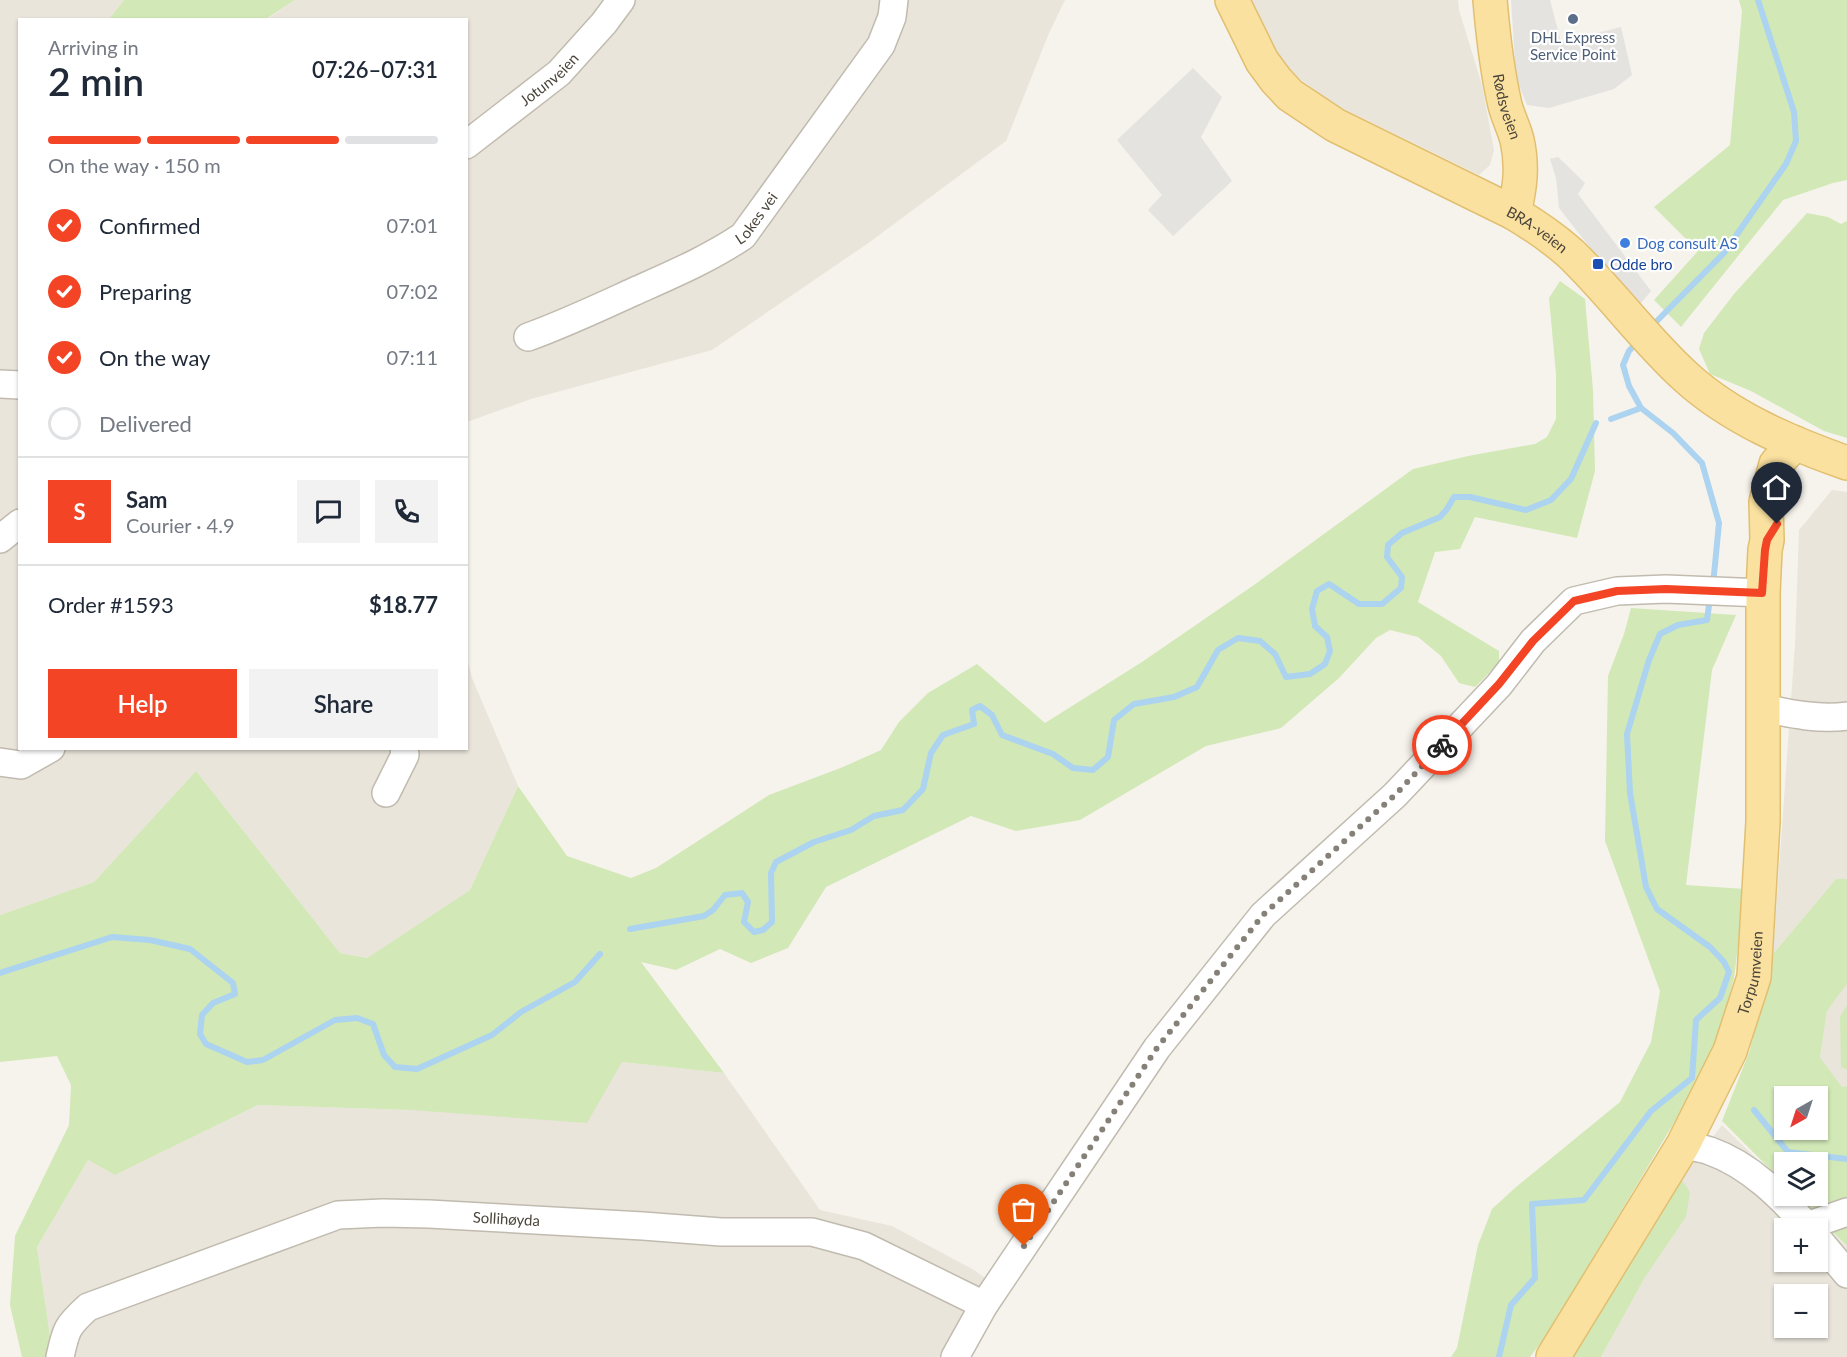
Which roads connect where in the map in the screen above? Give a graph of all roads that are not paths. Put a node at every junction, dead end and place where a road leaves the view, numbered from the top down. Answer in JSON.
{"nodes":[{"id":1,"x":621,"y":0,"type":"edge"},
{"id":2,"x":894,"y":0,"type":"edge"},
{"id":3,"x":1232,"y":0,"type":"edge"},
{"id":4,"x":1490,"y":0,"type":"edge"},
{"id":5,"x":468,"y":143,"type":"edge"},
{"id":6,"x":1514,"y":213,"type":"junction"},
{"id":7,"x":528,"y":337,"type":"dead end"},
{"id":8,"x":0,"y":384,"type":"edge"},
{"id":9,"x":18,"y":386,"type":"edge"},
{"id":10,"x":1795,"y":442,"type":"junction"},
{"id":11,"x":1847,"y":463,"type":"edge"},
{"id":12,"x":18,"y":525,"type":"edge"},
{"id":13,"x":0,"y":539,"type":"edge"},
{"id":14,"x":1749,"y":593,"type":"junction"},
{"id":15,"x":1764,"y":708,"type":"junction"},
{"id":16,"x":1847,"y":716,"type":"edge"},
{"id":17,"x":47,"y":750,"type":"edge"},
{"id":18,"x":404,"y":750,"type":"edge"},
{"id":19,"x":0,"y":762,"type":"edge"},
{"id":20,"x":386,"y":793,"type":"dead end"},
{"id":21,"x":1683,"y":1145,"type":"junction"},
{"id":22,"x":1847,"y":1212,"type":"edge"},
{"id":23,"x":1799,"y":1218,"type":"edge"},
{"id":24,"x":1828,"y":1222,"type":"edge"},
{"id":25,"x":1828,"y":1251,"type":"edge"},
{"id":26,"x":1847,"y":1274,"type":"edge"},
{"id":27,"x":984,"y":1305,"type":"junction"},
{"id":28,"x":60,"y":1357,"type":"edge"},
{"id":29,"x":955,"y":1357,"type":"edge"},
{"id":30,"x":1553,"y":1357,"type":"edge"}],
"edges":[{"from":1,"to":5,"type":"street","name":"Jotunveien"},
{"from":2,"to":7,"type":"street","name":"Lokes vei"},
{"from":3,"to":6,"type":"main road","name":"BRA-veien"},
{"from":4,"to":6,"type":"main road","name":"Rødsveien"},
{"from":6,"to":10,"type":"main road","name":"BRA-veien"},
{"from":8,"to":9,"type":"street"},
{"from":10,"to":11,"type":"main road","name":"BRA-veien"},
{"from":10,"to":14,"type":"main road","name":"Torpumveien"},
{"from":12,"to":13,"type":"street"},
{"from":14,"to":15,"type":"main road","name":"Torpumveien"},
{"from":14,"to":27,"type":"street"},
{"from":15,"to":16,"type":"street"},
{"from":15,"to":21,"type":"main road","name":"Torpumveien"},
{"from":17,"to":19,"type":"street"},
{"from":18,"to":20,"type":"street"},
{"from":21,"to":23,"type":"street"},
{"from":21,"to":30,"type":"main road","name":"Torpumveien"},
{"from":22,"to":24,"type":"street"},
{"from":25,"to":26,"type":"street"},
{"from":27,"to":28,"type":"street","name":"Sollihøyda"},
{"from":27,"to":29,"type":"street"}]}
